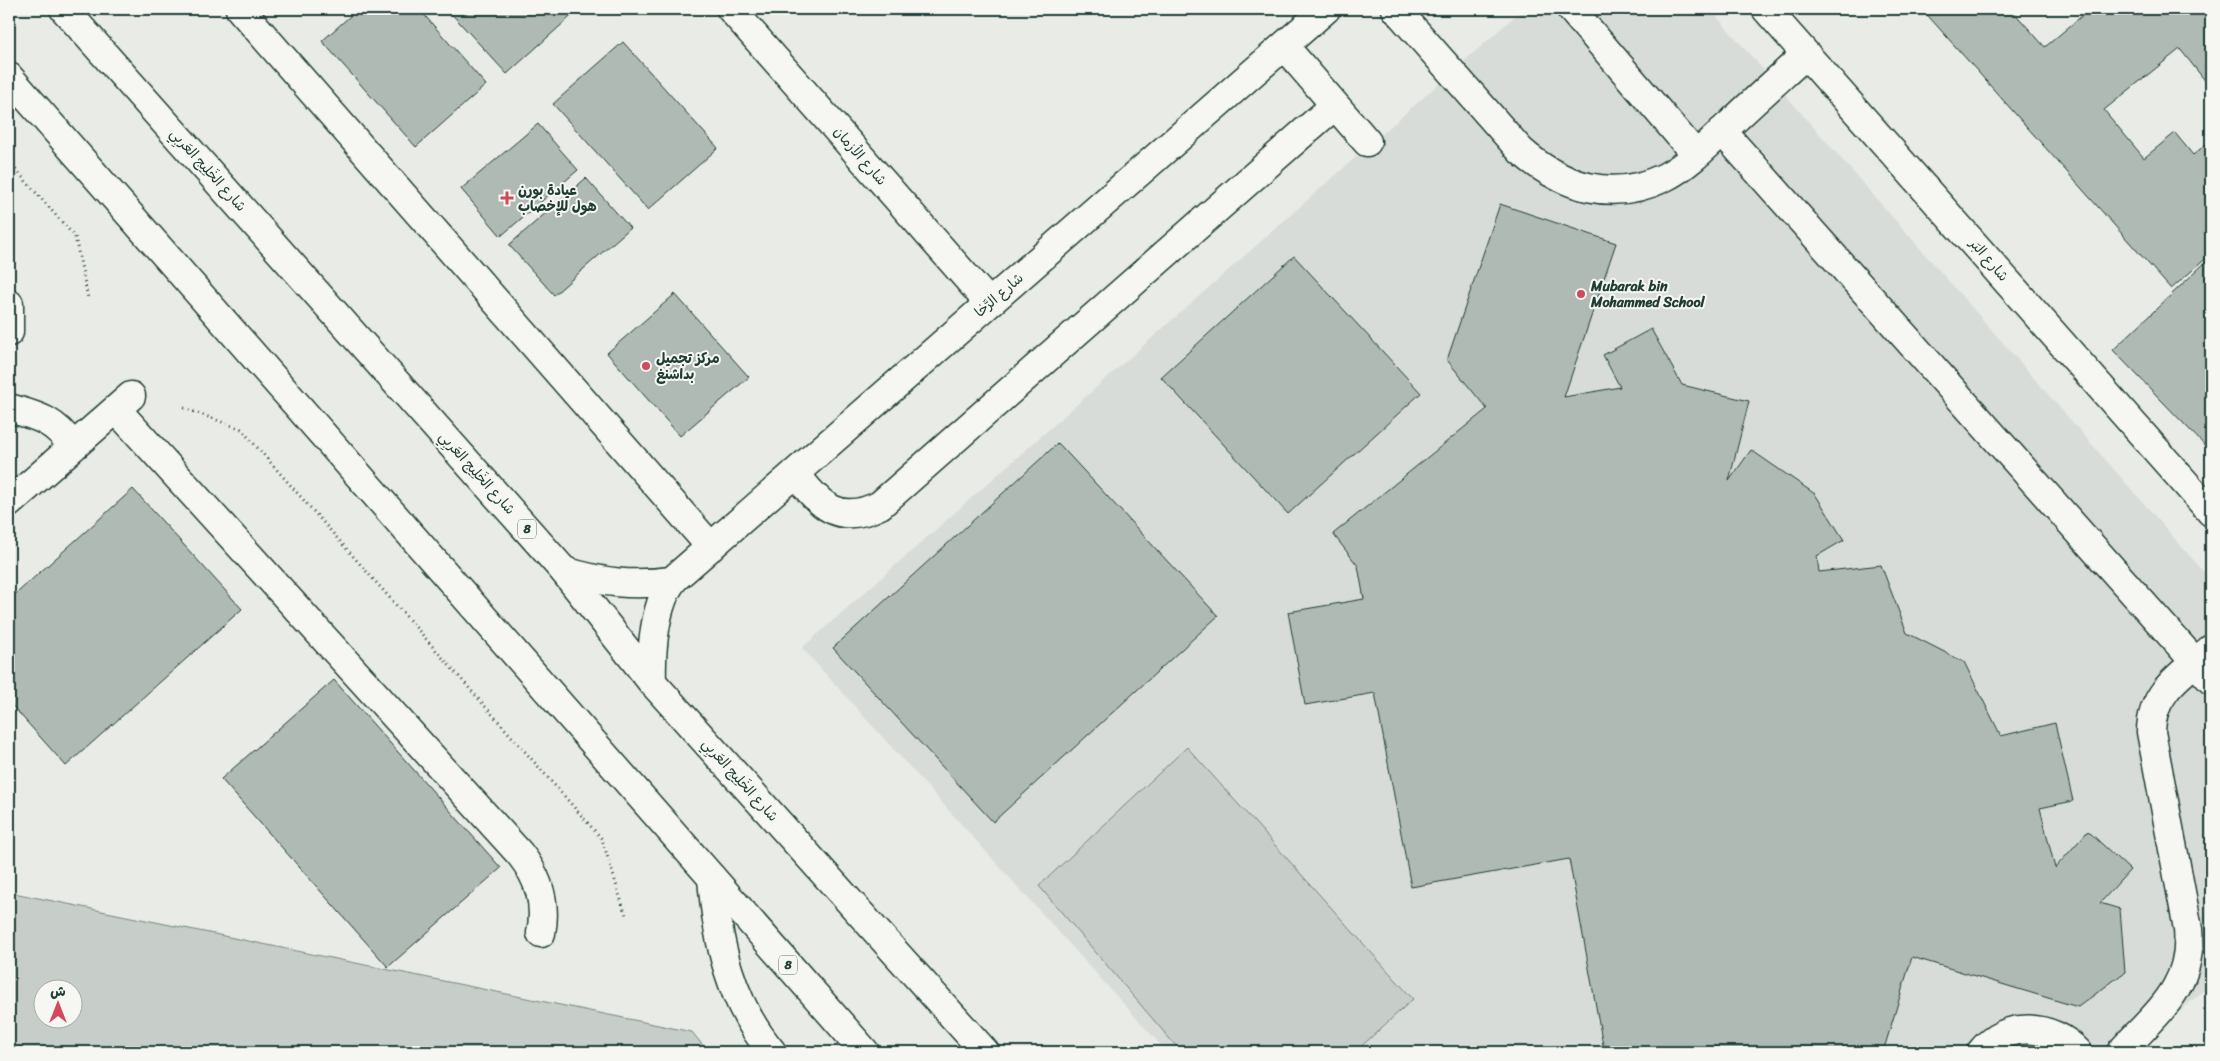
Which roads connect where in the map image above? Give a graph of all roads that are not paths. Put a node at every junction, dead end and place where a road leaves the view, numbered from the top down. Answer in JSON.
{"nodes":[{"id":1,"x":64,"y":9,"type":"edge"},
{"id":2,"x":240,"y":9,"type":"edge"},
{"id":3,"x":731,"y":9,"type":"edge"},
{"id":4,"x":1326,"y":9,"type":"edge"},
{"id":5,"x":1396,"y":9,"type":"edge"},
{"id":6,"x":1571,"y":9,"type":"edge"},
{"id":7,"x":1766,"y":9,"type":"edge"},
{"id":8,"x":1284,"y":46,"type":"junction"},
{"id":9,"x":1806,"y":54,"type":"junction"},
{"id":10,"x":9,"y":77,"type":"edge"},
{"id":11,"x":1335,"y":105,"type":"junction"},
{"id":12,"x":1722,"y":131,"type":"junction"},
{"id":13,"x":1367,"y":142,"type":"dead end"},
{"id":14,"x":1696,"y":155,"type":"junction"},
{"id":15,"x":989,"y":303,"type":"junction"},
{"id":16,"x":9,"y":304,"type":"edge"},
{"id":17,"x":9,"y":332,"type":"edge"},
{"id":18,"x":9,"y":408,"type":"edge"},
{"id":19,"x":73,"y":447,"type":"junction"},
{"id":20,"x":795,"y":474,"type":"junction"},
{"id":21,"x":9,"y":503,"type":"edge"},
{"id":22,"x":2211,"y":512,"type":"edge"},
{"id":23,"x":711,"y":547,"type":"junction"},
{"id":24,"x":564,"y":571,"type":"junction"},
{"id":25,"x":672,"y":581,"type":"junction"},
{"id":26,"x":2206,"y":664,"type":"edge"},
{"id":27,"x":652,"y":682,"type":"junction"},
{"id":28,"x":712,"y":878,"type":"junction"},
{"id":29,"x":541,"y":933,"type":"dead end"},
{"id":30,"x":772,"y":1052,"type":"edge"},
{"id":31,"x":865,"y":1052,"type":"edge"},
{"id":32,"x":985,"y":1052,"type":"edge"},
{"id":33,"x":1982,"y":1052,"type":"edge"},
{"id":34,"x":2078,"y":1052,"type":"edge"},
{"id":35,"x":2120,"y":1052,"type":"edge"}],
"edges":[{"from":1,"to":24,"type":"main road","name":"شارع الخَلِيج العَربِي","number":"8"},
{"from":2,"to":23,"type":"main road"},
{"from":3,"to":15,"type":"main road","name":"شارع الأزمان"},
{"from":4,"to":8,"type":"main road","name":"شارع الرَّخا"},
{"from":5,"to":14,"type":"main road"},
{"from":6,"to":14,"type":"main road"},
{"from":7,"to":9,"type":"main road","name":"شارع البَر"},
{"from":8,"to":11,"type":"main road"},
{"from":8,"to":15,"type":"main road","name":"شارع الرَّخا"},
{"from":9,"to":12,"type":"main road"},
{"from":9,"to":22,"type":"main road","name":"شارع البَر"},
{"from":10,"to":28,"type":"main road","number":"8"},
{"from":11,"to":13,"type":"main road"},
{"from":11,"to":20,"type":"main road"},
{"from":12,"to":14,"type":"main road"},
{"from":12,"to":26,"type":"main road"},
{"from":15,"to":20,"type":"main road","name":"شارع الرَّخا"},
{"from":16,"to":17,"type":"main road"},
{"from":18,"to":19,"type":"main road"},
{"from":19,"to":21,"type":"main road"},
{"from":19,"to":29,"type":"main road"},
{"from":20,"to":23,"type":"main road","name":"شارع الرَّخا"},
{"from":23,"to":25,"type":"main road","name":"شارع الرَّخا"},
{"from":24,"to":25,"type":"main road"},
{"from":24,"to":27,"type":"main road","name":"شارع الخَلِيج العَربِي","number":"8"},
{"from":25,"to":27,"type":"main road","name":"شارع الرَّخا"},
{"from":26,"to":35,"type":"main road"},
{"from":27,"to":32,"type":"main road","name":"شارع الخَلِيج العَربِي","number":"8"},
{"from":28,"to":30,"type":"main road"},
{"from":28,"to":31,"type":"main road","number":"8"},
{"from":33,"to":34,"type":"main road"}]}
